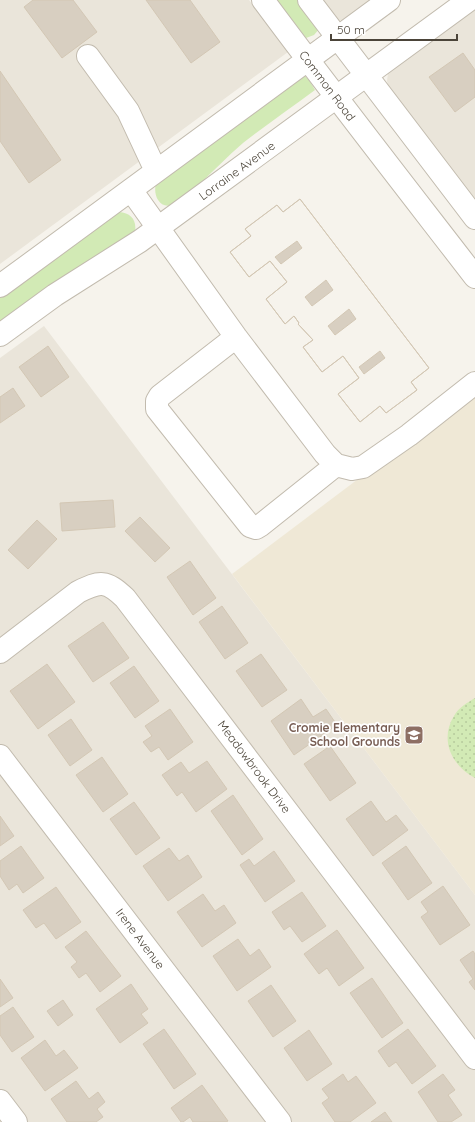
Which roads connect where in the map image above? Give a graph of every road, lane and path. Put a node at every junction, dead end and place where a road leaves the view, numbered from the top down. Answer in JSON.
{"nodes":[{"id":1,"x":263,"y":0,"type":"edge"},
{"id":2,"x":310,"y":0,"type":"edge"},
{"id":3,"x":389,"y":0,"type":"edge"},
{"id":4,"x":469,"y":0,"type":"edge"},
{"id":5,"x":338,"y":37,"type":"junction"},
{"id":6,"x":88,"y":56,"type":"dead end"},
{"id":7,"x":307,"y":60,"type":"junction"},
{"id":8,"x":367,"y":75,"type":"junction"},
{"id":9,"x":336,"y":98,"type":"junction"},
{"id":10,"x":421,"y":149,"type":"junction"},
{"id":11,"x":393,"y":170,"type":"junction"},
{"id":12,"x":156,"y":171,"type":"junction"},
{"id":13,"x":131,"y":190,"type":"junction"},
{"id":14,"x":475,"y":218,"type":"edge"},
{"id":15,"x":159,"y":228,"type":"junction"},
{"id":16,"x":475,"y":278,"type":"edge"},
{"id":17,"x":0,"y":286,"type":"edge"},
{"id":18,"x":0,"y":335,"type":"edge"},
{"id":19,"x":236,"y":336,"type":"junction"},
{"id":20,"x":475,"y":383,"type":"edge"},
{"id":21,"x":336,"y":465,"type":"junction"},
{"id":22,"x":0,"y":652,"type":"edge"},
{"id":23,"x":0,"y":756,"type":"edge"},
{"id":24,"x":475,"y":1058,"type":"edge"},
{"id":25,"x":0,"y":1101,"type":"edge"},
{"id":26,"x":16,"y":1122,"type":"edge"},
{"id":27,"x":280,"y":1122,"type":"edge"}],
"edges":[{"from":1,"to":7,"type":"street","name":"Common Road"},
{"from":2,"to":5,"type":"street"},
{"from":3,"to":5,"type":"street"},
{"from":4,"to":8,"type":"street","name":"Lorraine Avenue"},
{"from":5,"to":7,"type":"street"},
{"from":5,"to":8,"type":"street"},
{"from":6,"to":12,"type":"street"},
{"from":7,"to":9,"type":"street","name":"Common Road"},
{"from":7,"to":12,"type":"street"},
{"from":8,"to":9,"type":"street","name":"Lorraine Avenue"},
{"from":8,"to":10,"type":"street"},
{"from":9,"to":11,"type":"street","name":"Common Road"},
{"from":9,"to":15,"type":"street","name":"Lorraine Avenue"},
{"from":10,"to":11,"type":"street"},
{"from":10,"to":14,"type":"street"},
{"from":11,"to":16,"type":"street","name":"Common Road"},
{"from":12,"to":13,"type":"street"},
{"from":13,"to":15,"type":"street"},
{"from":13,"to":17,"type":"street"},
{"from":15,"to":18,"type":"street","name":"Lorraine Avenue"},
{"from":15,"to":19,"type":"street"},
{"from":19,"to":21,"type":"street"},
{"from":19,"to":21,"type":"street"},
{"from":20,"to":21,"type":"street"},
{"from":22,"to":24,"type":"street","name":"Meadowbrook Drive"},
{"from":23,"to":27,"type":"street","name":"Irene Avenue"},
{"from":25,"to":26,"type":"street"}]}
